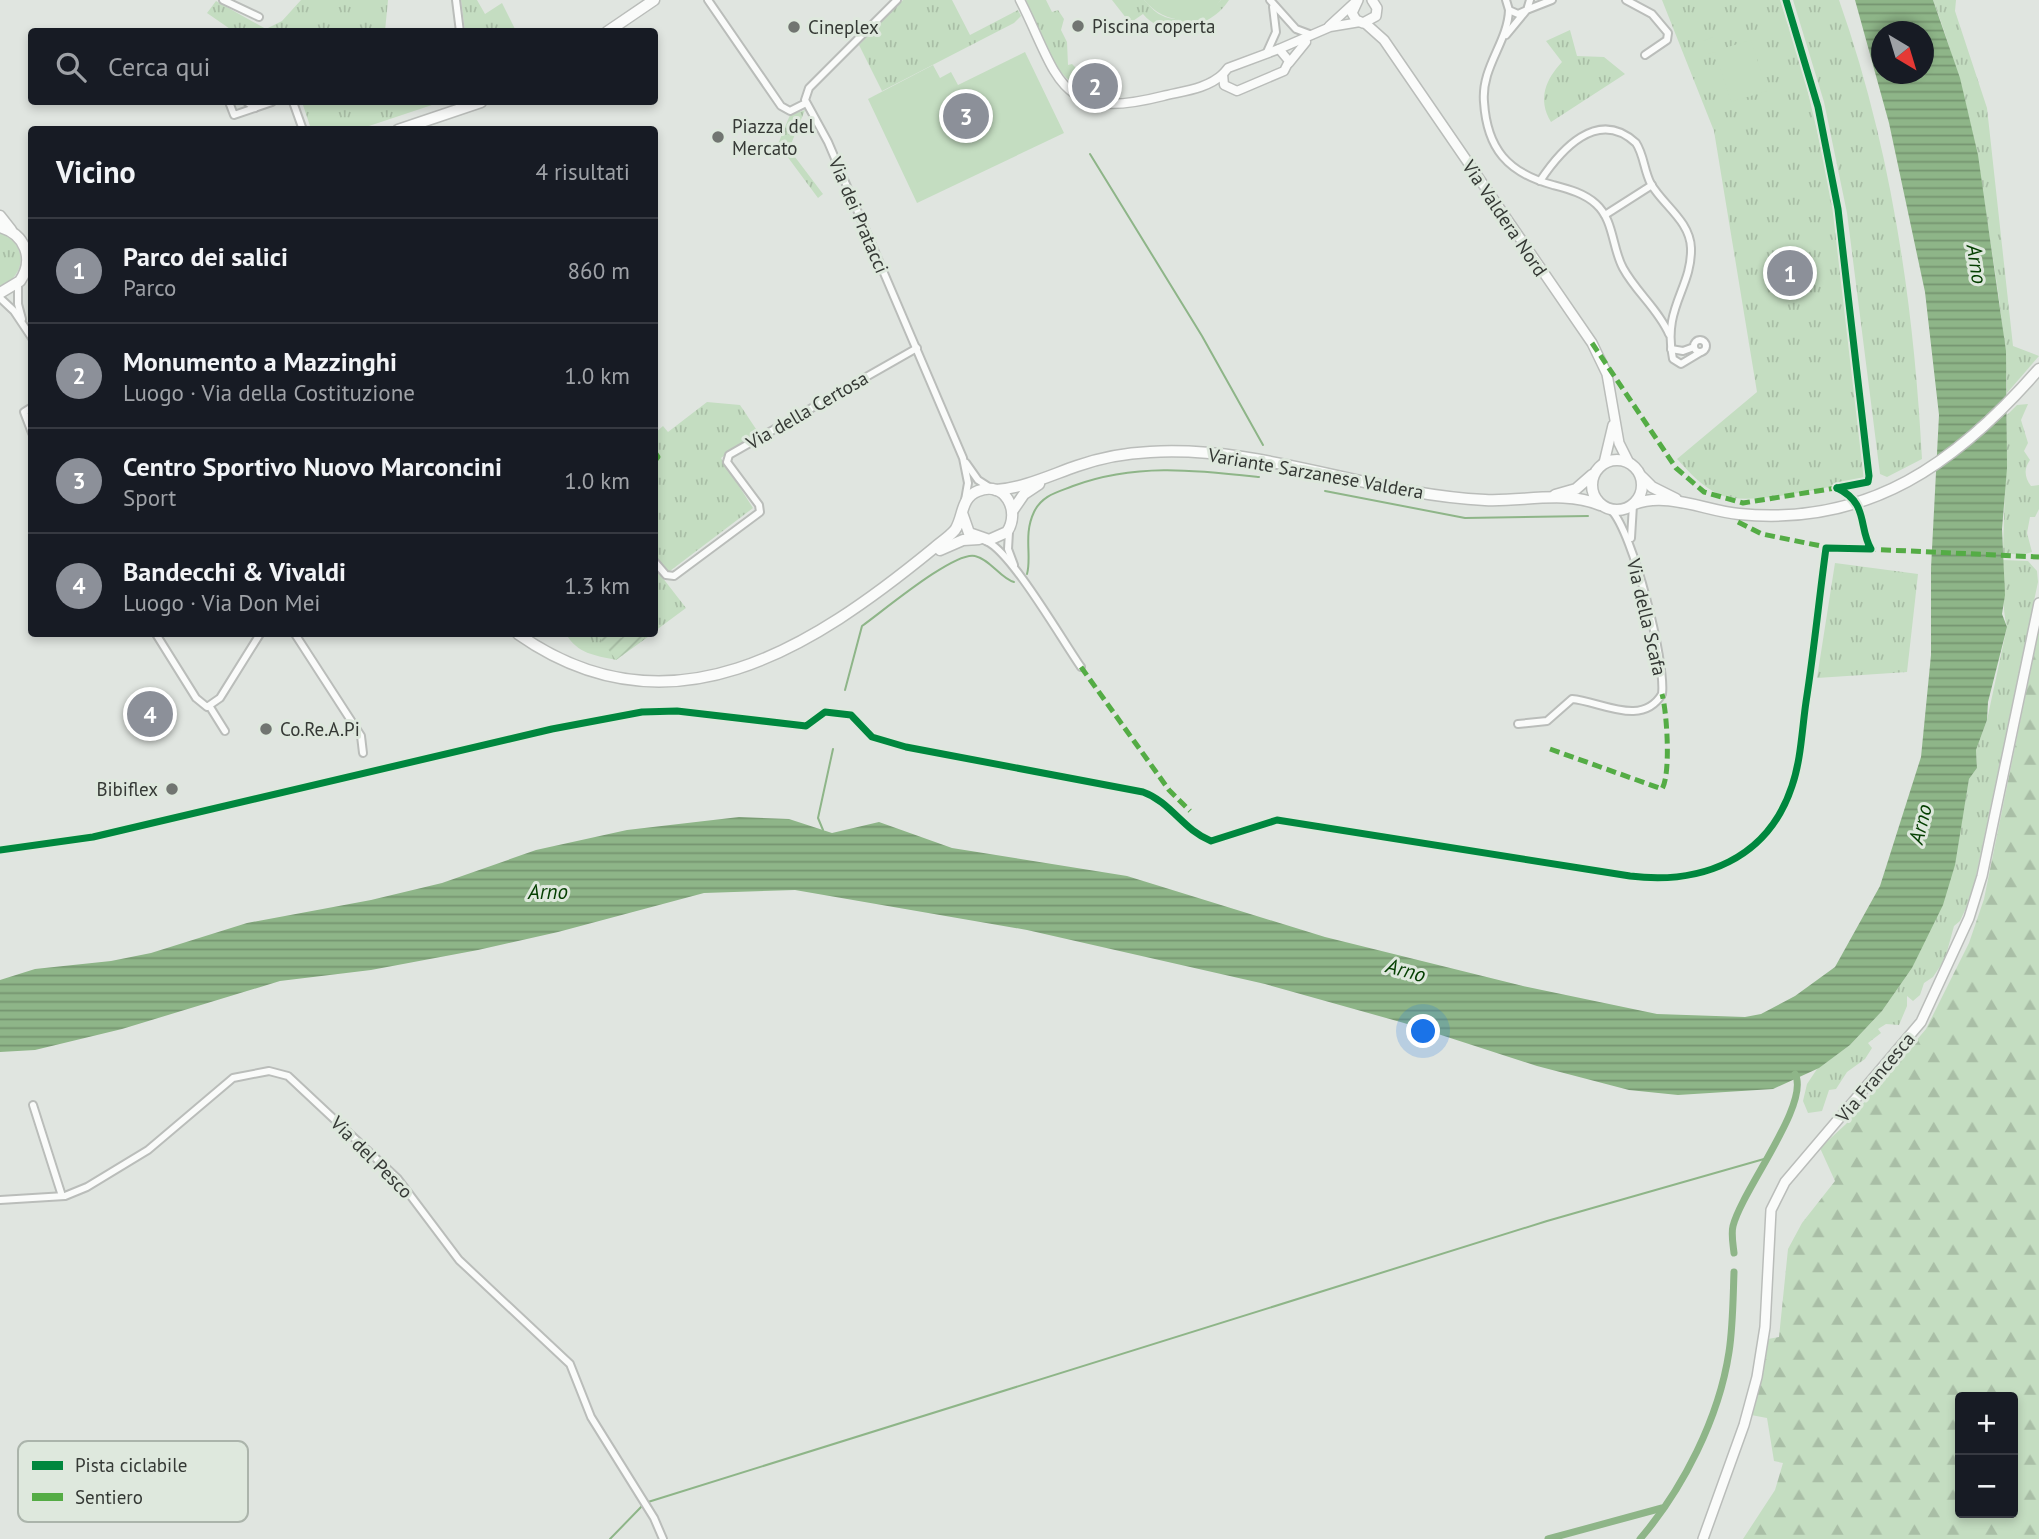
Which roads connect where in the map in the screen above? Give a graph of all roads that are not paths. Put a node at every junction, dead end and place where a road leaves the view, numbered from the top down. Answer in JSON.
{"nodes":[{"id":1,"x":223,"y":0,"type":"edge"},
{"id":2,"x":456,"y":0,"type":"edge"},
{"id":3,"x":708,"y":0,"type":"edge"},
{"id":4,"x":897,"y":0,"type":"edge"},
{"id":5,"x":1020,"y":0,"type":"edge"},
{"id":6,"x":1372,"y":0,"type":"edge"},
{"id":7,"x":1382,"y":0,"type":"edge"},
{"id":8,"x":1530,"y":0,"type":"edge"},
{"id":9,"x":1552,"y":0,"type":"edge"},
{"id":10,"x":1626,"y":0,"type":"edge"},
{"id":11,"x":650,"y":1,"type":"edge"},
{"id":12,"x":1507,"y":1,"type":"edge"},
{"id":13,"x":1355,"y":2,"type":"edge"},
{"id":14,"x":1271,"y":3,"type":"edge"},
{"id":15,"x":1509,"y":10,"type":"junction"},
{"id":16,"x":1526,"y":11,"type":"junction"},
{"id":17,"x":1377,"y":14,"type":"junction"},
{"id":18,"x":258,"y":17,"type":"dead end"},
{"id":19,"x":1363,"y":23,"type":"junction"},
{"id":20,"x":460,"y":28,"type":"edge"},
{"id":21,"x":613,"y":28,"type":"edge"},
{"id":22,"x":1323,"y":30,"type":"junction"},
{"id":23,"x":1312,"y":36,"type":"junction"},
{"id":24,"x":1384,"y":40,"type":"junction"},
{"id":25,"x":1497,"y":48,"type":"junction"},
{"id":26,"x":1279,"y":49,"type":"junction"},
{"id":27,"x":1268,"y":52,"type":"junction"},
{"id":28,"x":1645,"y":55,"type":"dead end"},
{"id":29,"x":1289,"y":63,"type":"junction"},
{"id":30,"x":1223,"y":74,"type":"junction"},
{"id":31,"x":1200,"y":87,"type":"junction"},
{"id":32,"x":1228,"y":89,"type":"junction"},
{"id":33,"x":806,"y":103,"type":"junction"},
{"id":34,"x":230,"y":105,"type":"edge"},
{"id":35,"x":251,"y":105,"type":"edge"},
{"id":36,"x":264,"y":105,"type":"edge"},
{"id":37,"x":294,"y":105,"type":"edge"},
{"id":38,"x":472,"y":105,"type":"edge"},
{"id":39,"x":255,"y":108,"type":"junction"},
{"id":40,"x":302,"y":126,"type":"edge"},
{"id":41,"x":410,"y":126,"type":"edge"},
{"id":42,"x":1540,"y":181,"type":"junction"},
{"id":43,"x":1652,"y":185,"type":"junction"},
{"id":44,"x":1605,"y":215,"type":"junction"},
{"id":45,"x":0,"y":216,"type":"edge"},
{"id":46,"x":0,"y":227,"type":"edge"},
{"id":47,"x":14,"y":232,"type":"junction"},
{"id":48,"x":28,"y":254,"type":"edge"},
{"id":49,"x":28,"y":260,"type":"edge"},
{"id":50,"x":28,"y":277,"type":"edge"},
{"id":51,"x":19,"y":282,"type":"junction"},
{"id":52,"x":0,"y":295,"type":"edge"},
{"id":53,"x":1672,"y":311,"type":"junction"},
{"id":54,"x":1659,"y":315,"type":"junction"},
{"id":55,"x":25,"y":327,"type":"junction"},
{"id":56,"x":28,"y":332,"type":"edge"},
{"id":57,"x":1669,"y":334,"type":"junction"},
{"id":58,"x":1694,"y":347,"type":"junction"},
{"id":59,"x":917,"y":348,"type":"junction"},
{"id":60,"x":1671,"y":349,"type":"junction"},
{"id":61,"x":1701,"y":352,"type":"junction"},
{"id":62,"x":2039,"y":369,"type":"edge"},
{"id":63,"x":1613,"y":402,"type":"junction"},
{"id":64,"x":963,"y":458,"type":"junction"},
{"id":65,"x":1629,"y":463,"type":"junction"},
{"id":66,"x":1600,"y":467,"type":"junction"},
{"id":67,"x":1055,"y":474,"type":"junction"},
{"id":68,"x":1640,"y":474,"type":"junction"},
{"id":69,"x":995,"y":490,"type":"junction"},
{"id":70,"x":1537,"y":499,"type":"junction"},
{"id":71,"x":1634,"y":504,"type":"junction"},
{"id":72,"x":1600,"y":505,"type":"junction"},
{"id":73,"x":1689,"y":505,"type":"junction"},
{"id":74,"x":963,"y":509,"type":"junction"},
{"id":75,"x":1013,"y":510,"type":"junction"},
{"id":76,"x":1611,"y":510,"type":"junction"},
{"id":77,"x":1010,"y":528,"type":"junction"},
{"id":78,"x":983,"y":540,"type":"junction"},
{"id":79,"x":1632,"y":547,"type":"junction"},
{"id":80,"x":658,"y":566,"type":"edge"},
{"id":81,"x":912,"y":566,"type":"junction"},
{"id":82,"x":1017,"y":573,"type":"junction"},
{"id":83,"x":2039,"y":603,"type":"edge"},
{"id":84,"x":158,"y":637,"type":"edge"},
{"id":85,"x":258,"y":637,"type":"edge"},
{"id":86,"x":297,"y":637,"type":"edge"},
{"id":87,"x":523,"y":637,"type":"edge"},
{"id":88,"x":1081,"y":667,"type":"dead end"},
{"id":89,"x":210,"y":707,"type":"junction"},
{"id":90,"x":1518,"y":724,"type":"dead end"},
{"id":91,"x":225,"y":731,"type":"dead end"},
{"id":92,"x":363,"y":753,"type":"dead end"},
{"id":93,"x":33,"y":1105,"type":"dead end"},
{"id":94,"x":62,"y":1196,"type":"junction"},
{"id":95,"x":0,"y":1200,"type":"edge"},
{"id":96,"x":663,"y":1539,"type":"edge"},
{"id":97,"x":1703,"y":1539,"type":"edge"}],
"edges":[{"from":1,"to":18,"type":"street"},
{"from":2,"to":20,"type":"street"},
{"from":3,"to":33,"type":"street"},
{"from":4,"to":33,"type":"street"},
{"from":5,"to":31,"type":"street"},
{"from":6,"to":17,"type":"main road","name":"Via Valdera Nord"},
{"from":7,"to":17,"type":"street"},
{"from":8,"to":16,"type":"street"},
{"from":9,"to":16,"type":"street"},
{"from":10,"to":28,"type":"street"},
{"from":11,"to":21,"type":"main road"},
{"from":12,"to":15,"type":"street"},
{"from":13,"to":19,"type":"main road"},
{"from":13,"to":22,"type":"street"},
{"from":14,"to":23,"type":"street"},
{"from":14,"to":27,"type":"street"},
{"from":15,"to":16,"type":"street"},
{"from":15,"to":25,"type":"street"},
{"from":16,"to":25,"type":"street"},
{"from":17,"to":19,"type":"main road"},
{"from":17,"to":24,"type":"main road","name":"Via Valdera Nord"},
{"from":19,"to":22,"type":"street"},
{"from":19,"to":24,"type":"main road","name":"Via Valdera Nord"},
{"from":22,"to":23,"type":"street"},
{"from":23,"to":26,"type":"street"},
{"from":23,"to":29,"type":"street"},
{"from":24,"to":63,"type":"main road","name":"Via Valdera Nord"},
{"from":25,"to":42,"type":"street"},
{"from":26,"to":27,"type":"street"},
{"from":26,"to":29,"type":"street"},
{"from":27,"to":30,"type":"street"},
{"from":29,"to":32,"type":"street"},
{"from":30,"to":31,"type":"street"},
{"from":30,"to":32,"type":"street"},
{"from":31,"to":32,"type":"street"},
{"from":33,"to":59,"type":"street","name":"Via dei Pratacci"},
{"from":34,"to":39,"type":"street"},
{"from":35,"to":39,"type":"street"},
{"from":36,"to":39,"type":"street"},
{"from":37,"to":40,"type":"street"},
{"from":38,"to":41,"type":"main road"},
{"from":42,"to":43,"type":"street"},
{"from":42,"to":44,"type":"street"},
{"from":43,"to":44,"type":"street"},
{"from":43,"to":53,"type":"street"},
{"from":44,"to":54,"type":"street"},
{"from":45,"to":47,"type":"main road"},
{"from":46,"to":47,"type":"main road"},
{"from":47,"to":48,"type":"main road"},
{"from":49,"to":51,"type":"main road"},
{"from":50,"to":51,"type":"main road"},
{"from":51,"to":52,"type":"main road"},
{"from":51,"to":55,"type":"street"},
{"from":52,"to":55,"type":"street"},
{"from":53,"to":54,"type":"street"},
{"from":53,"to":57,"type":"street"},
{"from":54,"to":57,"type":"street"},
{"from":55,"to":56,"type":"street"},
{"from":57,"to":60,"type":"street"},
{"from":58,"to":60,"type":"street"},
{"from":58,"to":61,"type":"street"},
{"from":58,"to":61,"type":"street"},
{"from":59,"to":64,"type":"street","name":"Via dei Pratacci"},
{"from":59,"to":80,"type":"street","name":"Via della Certosa"},
{"from":60,"to":61,"type":"street"},
{"from":62,"to":73,"type":"main road"},
{"from":63,"to":65,"type":"main road"},
{"from":63,"to":66,"type":"main road"},
{"from":64,"to":69,"type":"street","name":"Via dei Pratacci"},
{"from":64,"to":74,"type":"street","name":"Via dei Pratacci"},
{"from":65,"to":66,"type":"main road"},
{"from":65,"to":68,"type":"main road"},
{"from":66,"to":70,"type":"main road","name":"Variante Sarzanese Valdera"},
{"from":66,"to":72,"type":"main road"},
{"from":67,"to":69,"type":"main road","name":"Variante Sarzanese Valdera"},
{"from":67,"to":70,"type":"main road","name":"Variante Sarzanese Valdera"},
{"from":67,"to":75,"type":"main road","name":"Variante Sarzanese Valdera"},
{"from":68,"to":71,"type":"main road"},
{"from":68,"to":73,"type":"main road"},
{"from":69,"to":74,"type":"main road"},
{"from":69,"to":75,"type":"main road"},
{"from":70,"to":72,"type":"main road","name":"Variante Sarzanese Valdera"},
{"from":71,"to":73,"type":"main road"},
{"from":71,"to":76,"type":"main road"},
{"from":71,"to":79,"type":"street"},
{"from":72,"to":76,"type":"main road"},
{"from":74,"to":78,"type":"main road"},
{"from":74,"to":81,"type":"main road"},
{"from":75,"to":77,"type":"main road"},
{"from":76,"to":79,"type":"street"},
{"from":77,"to":78,"type":"main road"},
{"from":77,"to":82,"type":"street"},
{"from":78,"to":81,"type":"main road"},
{"from":78,"to":82,"type":"street"},
{"from":79,"to":90,"type":"street","name":"Via della Scafa"},
{"from":81,"to":87,"type":"main road"},
{"from":82,"to":88,"type":"street"},
{"from":83,"to":97,"type":"main road","name":"Via Francesca"},
{"from":84,"to":89,"type":"street"},
{"from":85,"to":89,"type":"street"},
{"from":86,"to":92,"type":"street"},
{"from":89,"to":91,"type":"street"},
{"from":93,"to":94,"type":"street"},
{"from":94,"to":95,"type":"street","name":"Via del Pesco"},
{"from":94,"to":96,"type":"street","name":"Via del Pesco"}]}
